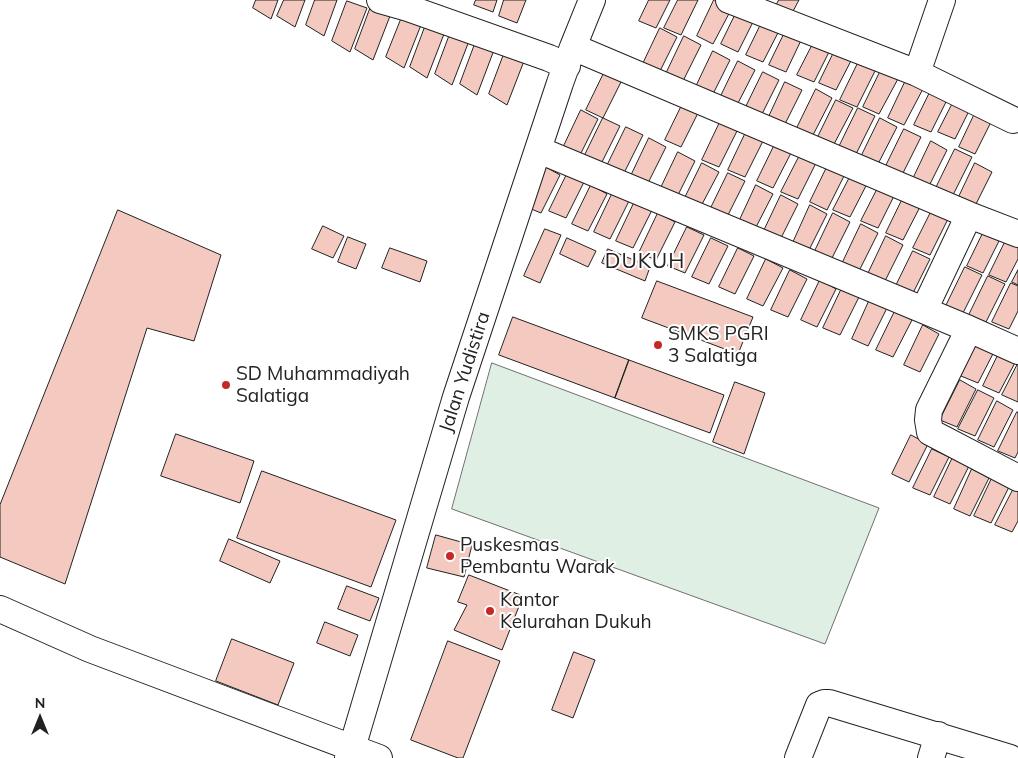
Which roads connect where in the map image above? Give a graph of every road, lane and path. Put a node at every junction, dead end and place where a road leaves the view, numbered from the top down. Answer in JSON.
{"nodes":[{"id":1,"x":380,"y":0,"type":"edge"},
{"id":2,"x":592,"y":0,"type":"edge"},
{"id":3,"x":729,"y":0,"type":"edge"},
{"id":4,"x":942,"y":0,"type":"edge"},
{"id":5,"x":570,"y":56,"type":"junction"},
{"id":6,"x":917,"y":73,"type":"junction"},
{"id":7,"x":1014,"y":120,"type":"dead end"},
{"id":8,"x":539,"y":150,"type":"junction"},
{"id":9,"x":968,"y":215,"type":"junction"},
{"id":10,"x":1018,"y":234,"type":"edge"},
{"id":11,"x":924,"y":310,"type":"junction"},
{"id":12,"x":969,"y":329,"type":"junction"},
{"id":13,"x":1018,"y":351,"type":"edge"},
{"id":14,"x":1018,"y":478,"type":"edge"},
{"id":15,"x":0,"y":609,"type":"edge"},
{"id":16,"x":934,"y":747,"type":"edge"},
{"id":17,"x":350,"y":753,"type":"edge"},
{"id":18,"x":379,"y":758,"type":"edge"},
{"id":19,"x":798,"y":758,"type":"edge"},
{"id":20,"x":1010,"y":758,"type":"edge"}],
"edges":[{"from":1,"to":5,"type":"street"},
{"from":2,"to":5,"type":"street","name":"Jalan Yudistira"},
{"from":3,"to":6,"type":"street"},
{"from":4,"to":6,"type":"street"},
{"from":5,"to":8,"type":"street","name":"Jalan Yudistira"},
{"from":5,"to":9,"type":"street"},
{"from":6,"to":7,"type":"street"},
{"from":8,"to":11,"type":"street"},
{"from":8,"to":17,"type":"street","name":"Jalan Yudistira"},
{"from":9,"to":10,"type":"street"},
{"from":9,"to":11,"type":"street"},
{"from":11,"to":12,"type":"street"},
{"from":12,"to":13,"type":"street"},
{"from":12,"to":14,"type":"street"},
{"from":15,"to":17,"type":"street"},
{"from":16,"to":19,"type":"street"},
{"from":16,"to":20,"type":"street"},
{"from":17,"to":18,"type":"street"}]}
